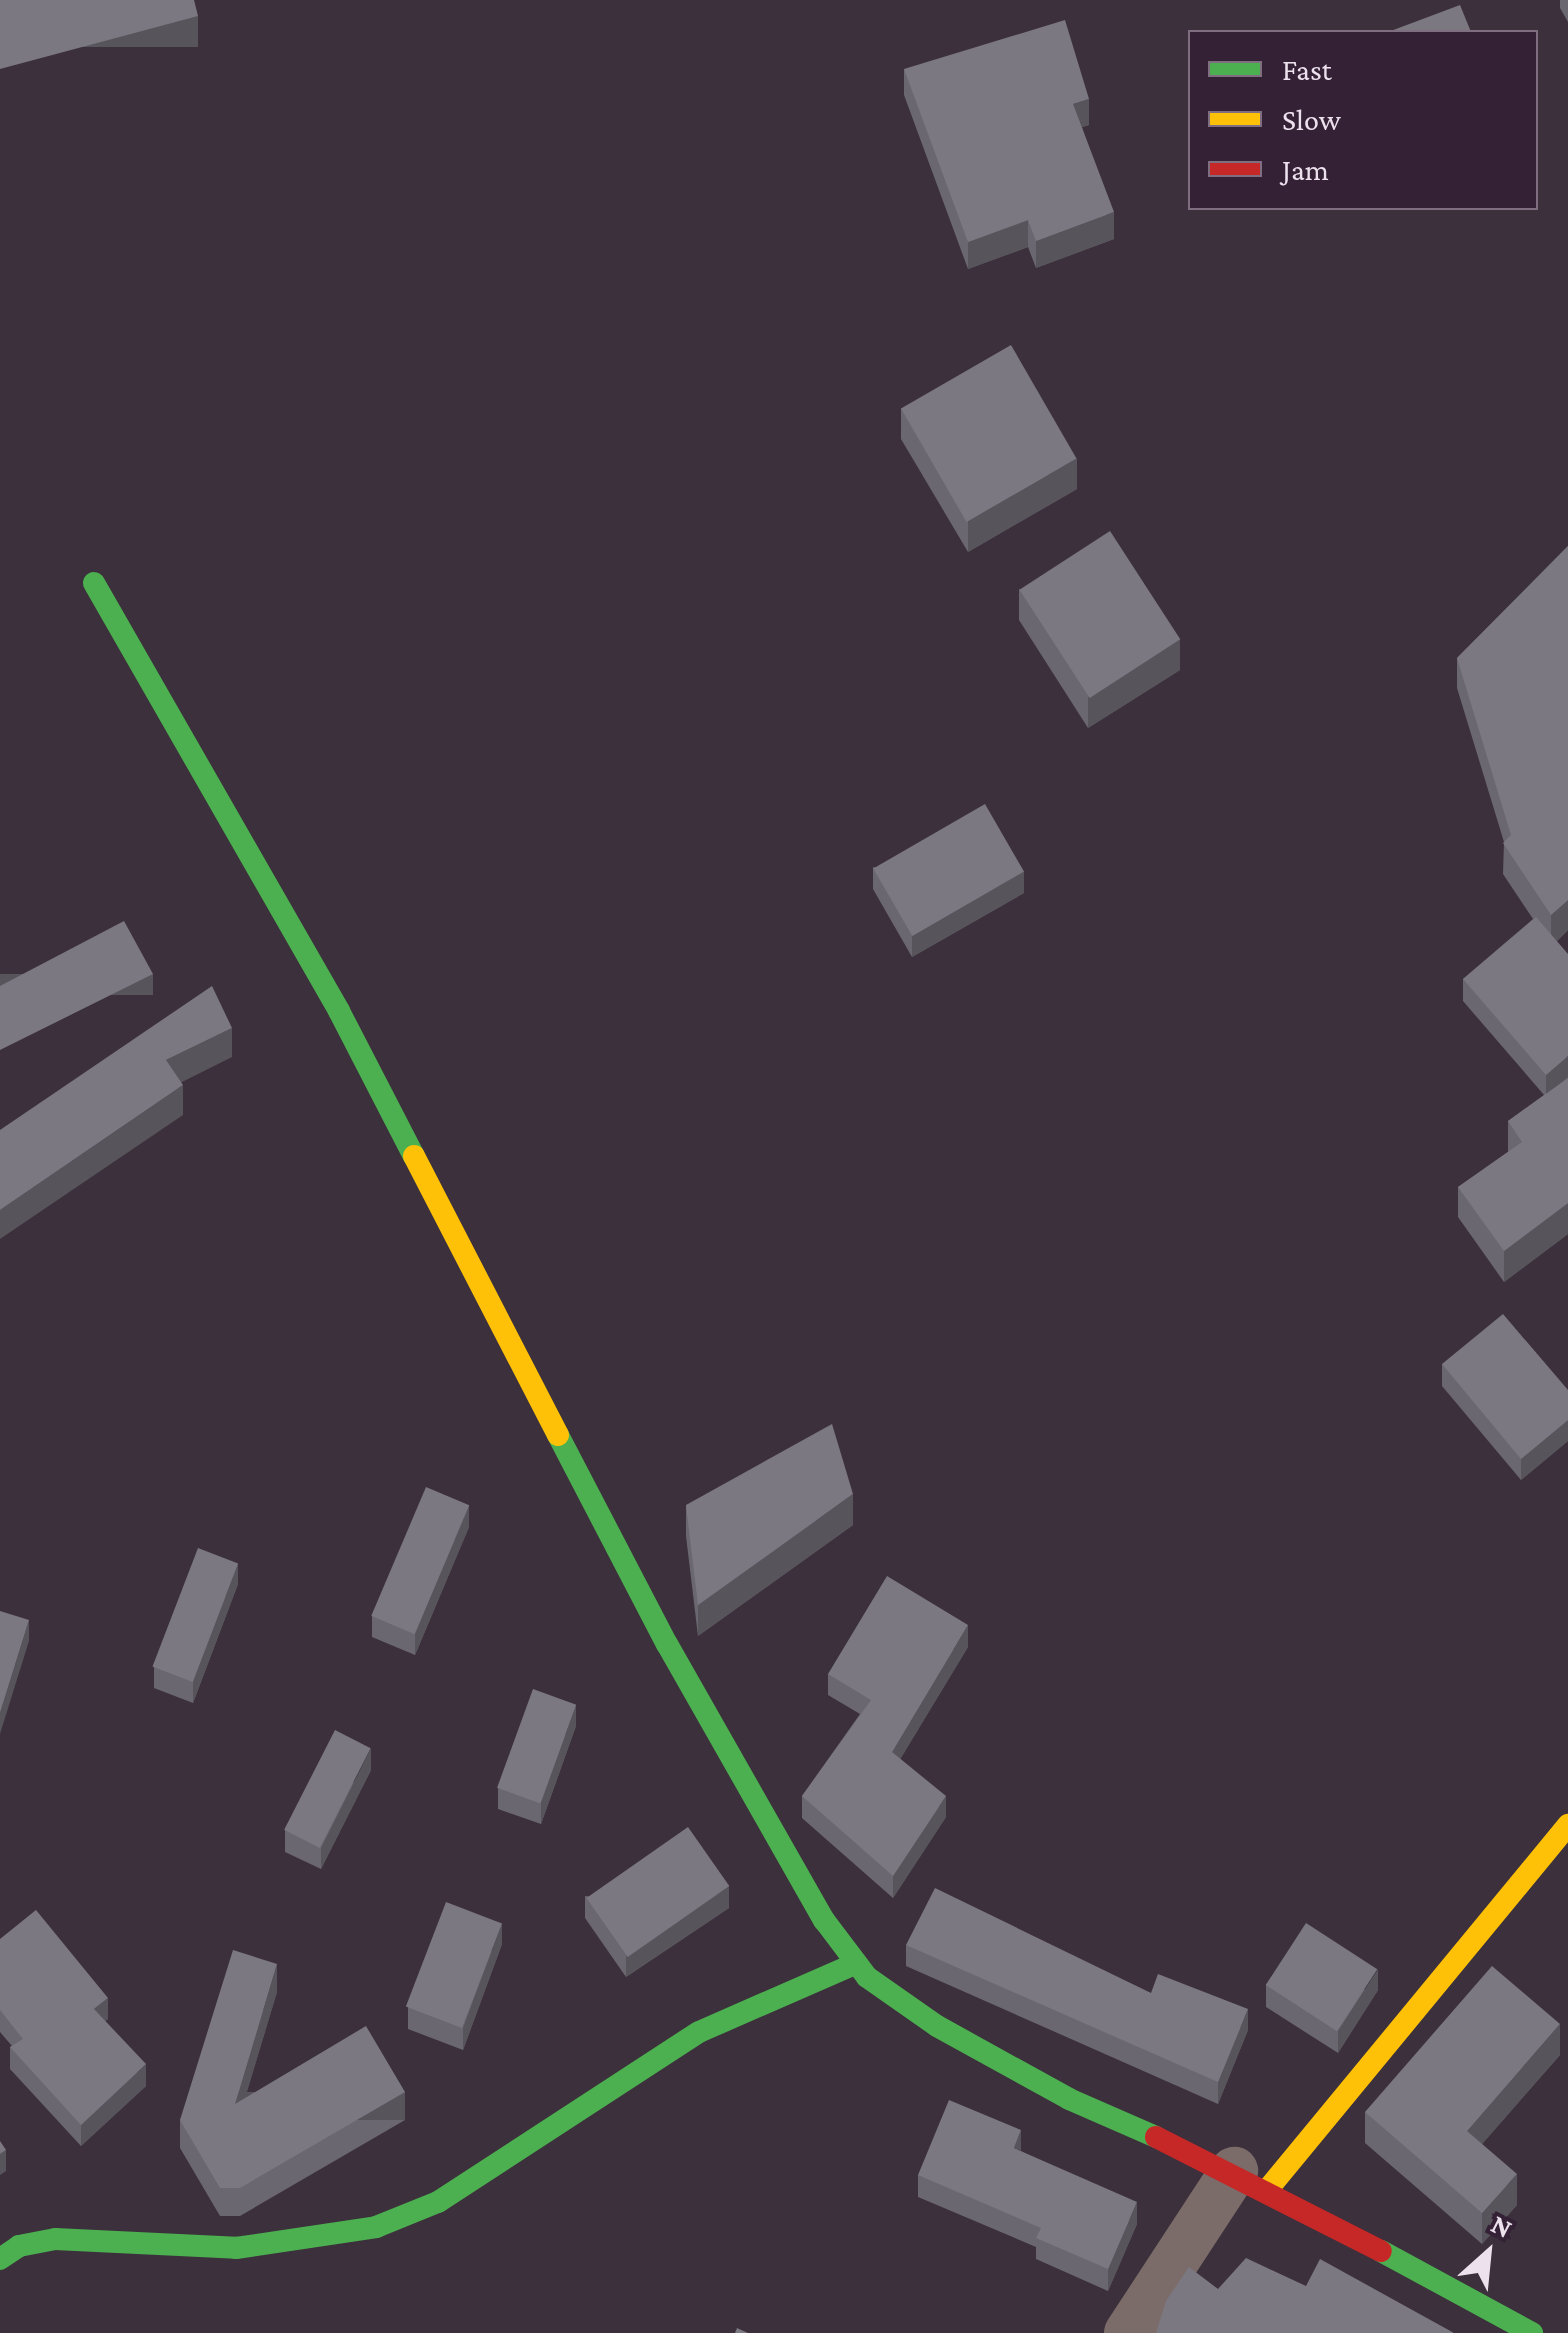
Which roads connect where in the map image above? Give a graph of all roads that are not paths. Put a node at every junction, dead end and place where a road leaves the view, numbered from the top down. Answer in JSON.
{"nodes":[{"id":1,"x":94,"y":582,"type":"dead end"},
{"id":2,"x":1568,"y":1825,"type":"edge"},
{"id":3,"x":857,"y":1963,"type":"junction"},
{"id":4,"x":1251,"y":2180,"type":"junction"},
{"id":5,"x":0,"y":2259,"type":"edge"},
{"id":6,"x":1128,"y":2333,"type":"edge"},
{"id":7,"x":1532,"y":2333,"type":"edge"}],
"edges":[{"from":1,"to":3,"type":"street"},
{"from":2,"to":4,"type":"street"},
{"from":3,"to":4,"type":"street"},
{"from":3,"to":5,"type":"street"},
{"from":4,"to":6,"type":"street"},
{"from":4,"to":7,"type":"street"}]}
